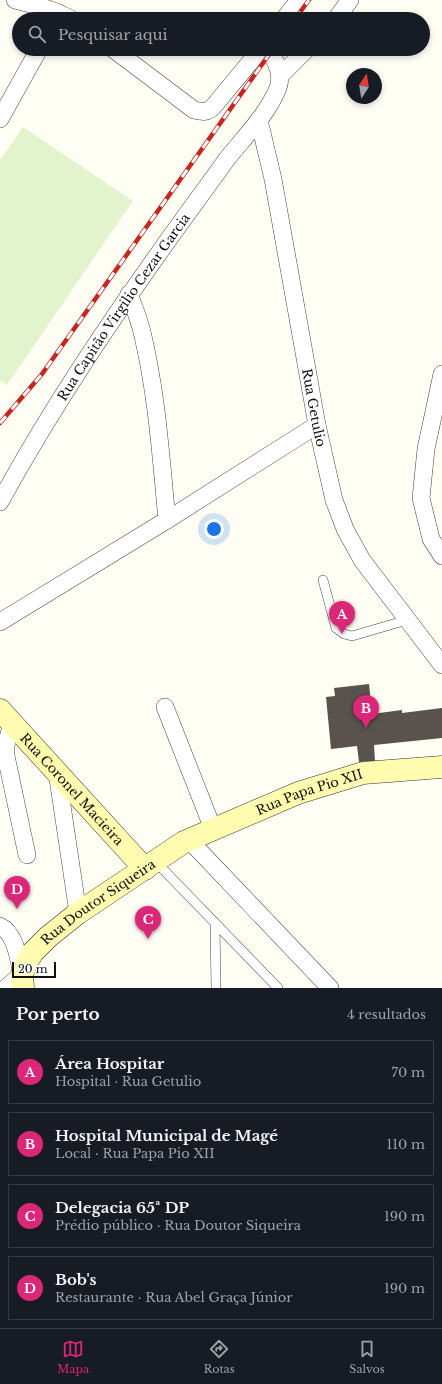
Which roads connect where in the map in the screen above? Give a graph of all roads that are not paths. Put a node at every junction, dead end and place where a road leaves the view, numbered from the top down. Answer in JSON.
{"nodes":[{"id":1,"x":15,"y":0,"type":"edge"},
{"id":2,"x":299,"y":0,"type":"edge"},
{"id":3,"x":350,"y":0,"type":"edge"},
{"id":4,"x":43,"y":3,"type":"edge"},
{"id":5,"x":55,"y":12,"type":"edge"},
{"id":6,"x":290,"y":12,"type":"edge"},
{"id":7,"x":341,"y":12,"type":"edge"},
{"id":8,"x":35,"y":56,"type":"edge"},
{"id":9,"x":122,"y":56,"type":"edge"},
{"id":10,"x":255,"y":56,"type":"edge"},
{"id":11,"x":272,"y":56,"type":"edge"},
{"id":12,"x":300,"y":56,"type":"edge"},
{"id":13,"x":281,"y":75,"type":"junction"},
{"id":14,"x":0,"y":119,"type":"edge"},
{"id":15,"x":259,"y":120,"type":"junction"},
{"id":16,"x":129,"y":294,"type":"junction"},
{"id":17,"x":442,"y":374,"type":"edge"},
{"id":18,"x":317,"y":425,"type":"junction"},
{"id":19,"x":0,"y":502,"type":"edge"},
{"id":20,"x":167,"y":520,"type":"junction"},
{"id":21,"x":442,"y":556,"type":"edge"},
{"id":22,"x":323,"y":580,"type":"dead end"},
{"id":23,"x":408,"y":620,"type":"junction"},
{"id":24,"x":0,"y":622,"type":"edge"},
{"id":25,"x":442,"y":665,"type":"edge"},
{"id":26,"x":166,"y":706,"type":"dead end"},
{"id":27,"x":6,"y":717,"type":"edge"},
{"id":28,"x":442,"y":767,"type":"edge"},
{"id":29,"x":58,"y":772,"type":"junction"},
{"id":30,"x":213,"y":829,"type":"junction"},
{"id":31,"x":186,"y":841,"type":"junction"},
{"id":32,"x":27,"y":855,"type":"dead end"},
{"id":33,"x":150,"y":865,"type":"junction"},
{"id":34,"x":78,"y":913,"type":"junction"},
{"id":35,"x":215,"y":923,"type":"junction"},
{"id":36,"x":0,"y":926,"type":"edge"},
{"id":37,"x":23,"y":981,"type":"edge"},
{"id":38,"x":6,"y":988,"type":"edge"},
{"id":39,"x":216,"y":988,"type":"edge"},
{"id":40,"x":278,"y":988,"type":"edge"},
{"id":41,"x":330,"y":988,"type":"edge"}],
"edges":[{"from":1,"to":4,"type":"street"},
{"from":2,"to":6,"type":"street"},
{"from":3,"to":7,"type":"street"},
{"from":4,"to":5,"type":"street"},
{"from":8,"to":14,"type":"street"},
{"from":9,"to":10,"type":"street"},
{"from":11,"to":13,"type":"street"},
{"from":12,"to":13,"type":"street"},
{"from":13,"to":15,"type":"street","name":"Rua Capitão Virgilio Cezar Garcia"},
{"from":15,"to":16,"type":"street","name":"Rua Capitão Virgilio Cezar Garcia"},
{"from":15,"to":18,"type":"street","name":"Rua Getulio"},
{"from":16,"to":19,"type":"street","name":"Rua Capitão Virgilio Cezar Garcia"},
{"from":16,"to":20,"type":"street"},
{"from":17,"to":21,"type":"street"},
{"from":18,"to":20,"type":"street"},
{"from":18,"to":23,"type":"street","name":"Rua Getulio"},
{"from":20,"to":24,"type":"street"},
{"from":22,"to":23,"type":"lane"},
{"from":23,"to":25,"type":"street","name":"Rua Getulio"},
{"from":26,"to":30,"type":"street"},
{"from":27,"to":29,"type":"main road","name":"Rua Coronel Macieira"},
{"from":27,"to":32,"type":"street"},
{"from":28,"to":30,"type":"main road","name":"Rua Papa Pio XII"},
{"from":29,"to":33,"type":"main road","name":"Rua Coronel Macieira"},
{"from":29,"to":34,"type":"street"},
{"from":30,"to":31,"type":"main road","name":"Rua Papa Pio XII"},
{"from":31,"to":33,"type":"main road","name":"Rua Doutor Siqueira"},
{"from":31,"to":41,"type":"street"},
{"from":33,"to":34,"type":"main road","name":"Rua Doutor Siqueira"},
{"from":33,"to":35,"type":"lane"},
{"from":34,"to":37,"type":"main road","name":"Rua Doutor Siqueira"},
{"from":35,"to":39,"type":"lane"},
{"from":35,"to":40,"type":"lane"},
{"from":36,"to":37,"type":"street"},
{"from":37,"to":38,"type":"street","name":"Rua Doutor Siqueira"}]}
